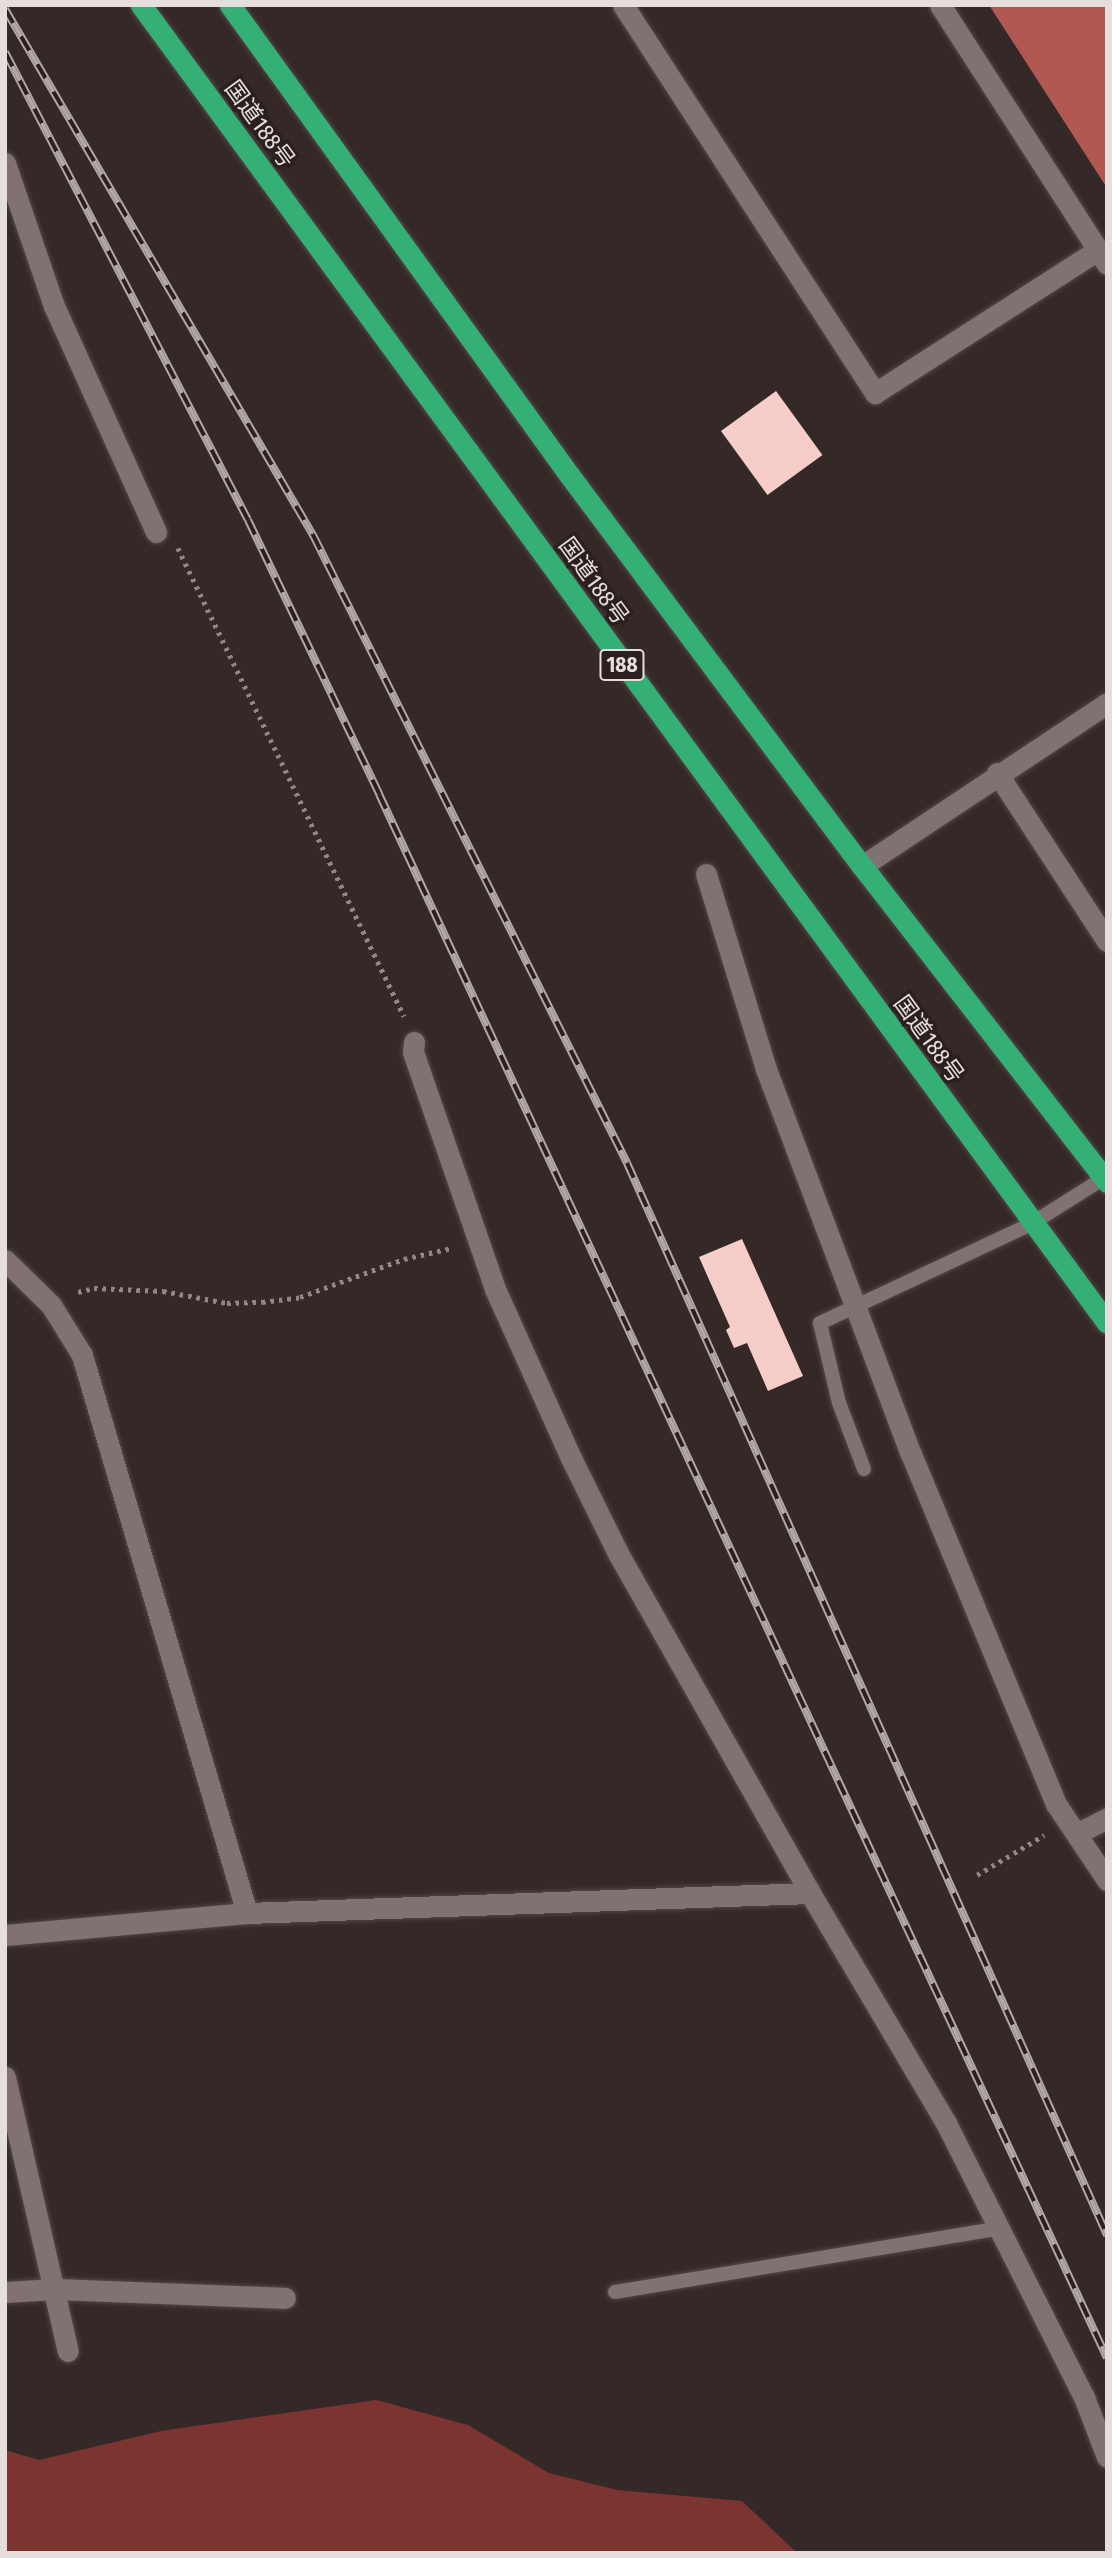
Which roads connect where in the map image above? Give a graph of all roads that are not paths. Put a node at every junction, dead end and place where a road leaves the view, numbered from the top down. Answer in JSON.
{"nodes":[{"id":1,"x":141,"y":5,"type":"edge"},
{"id":2,"x":230,"y":5,"type":"edge"},
{"id":3,"x":623,"y":5,"type":"edge"},
{"id":4,"x":940,"y":5,"type":"edge"},
{"id":5,"x":5,"y":163,"type":"edge"},
{"id":6,"x":1102,"y":257,"type":"edge"},
{"id":7,"x":156,"y":532,"type":"road end"},
{"id":8,"x":1107,"y":703,"type":"edge"},
{"id":9,"x":997,"y":773,"type":"junction"},
{"id":10,"x":862,"y":866,"type":"junction"},
{"id":11,"x":706,"y":874,"type":"dead end"},
{"id":12,"x":1107,"y":941,"type":"edge"},
{"id":13,"x":414,"y":1042,"type":"road end"},
{"id":14,"x":1106,"y":1179,"type":"edge"},
{"id":15,"x":1031,"y":1224,"type":"junction"},
{"id":16,"x":5,"y":1260,"type":"edge"},
{"id":17,"x":853,"y":1306,"type":"junction"},
{"id":18,"x":1107,"y":1322,"type":"edge"},
{"id":19,"x":864,"y":1469,"type":"dead end"},
{"id":20,"x":1107,"y":1818,"type":"edge"},
{"id":21,"x":1077,"y":1833,"type":"junction"},
{"id":22,"x":1107,"y":1880,"type":"edge"},
{"id":23,"x":810,"y":1893,"type":"junction"},
{"id":24,"x":247,"y":1913,"type":"junction"},
{"id":25,"x":5,"y":1935,"type":"edge"},
{"id":26,"x":5,"y":2077,"type":"edge"},
{"id":27,"x":1001,"y":2228,"type":"junction"},
{"id":28,"x":54,"y":2289,"type":"junction"},
{"id":29,"x":5,"y":2292,"type":"edge"},
{"id":30,"x":615,"y":2292,"type":"dead end"},
{"id":31,"x":285,"y":2298,"type":"dead end"},
{"id":32,"x":68,"y":2351,"type":"dead end"},
{"id":33,"x":1107,"y":2457,"type":"edge"}],
"edges":[{"from":1,"to":15,"type":"highway","name":"国道188号","number":"188"},
{"from":2,"to":10,"type":"highway","name":"国道188号"},
{"from":3,"to":6,"type":"street"},
{"from":4,"to":6,"type":"street"},
{"from":5,"to":7,"type":"street"},
{"from":8,"to":9,"type":"street"},
{"from":9,"to":10,"type":"street"},
{"from":9,"to":12,"type":"street"},
{"from":10,"to":14,"type":"highway","name":"国道188号"},
{"from":11,"to":17,"type":"street"},
{"from":13,"to":23,"type":"street"},
{"from":14,"to":15,"type":"lane"},
{"from":15,"to":17,"type":"lane"},
{"from":15,"to":18,"type":"highway","name":"国道188号","number":"188"},
{"from":16,"to":24,"type":"street"},
{"from":17,"to":19,"type":"lane"},
{"from":17,"to":21,"type":"street"},
{"from":20,"to":21,"type":"street"},
{"from":21,"to":22,"type":"street"},
{"from":23,"to":24,"type":"street"},
{"from":23,"to":27,"type":"street"},
{"from":24,"to":25,"type":"street"},
{"from":26,"to":28,"type":"street"},
{"from":27,"to":30,"type":"lane"},
{"from":27,"to":33,"type":"street"},
{"from":28,"to":29,"type":"street"},
{"from":28,"to":31,"type":"street"},
{"from":28,"to":32,"type":"street"}]}
